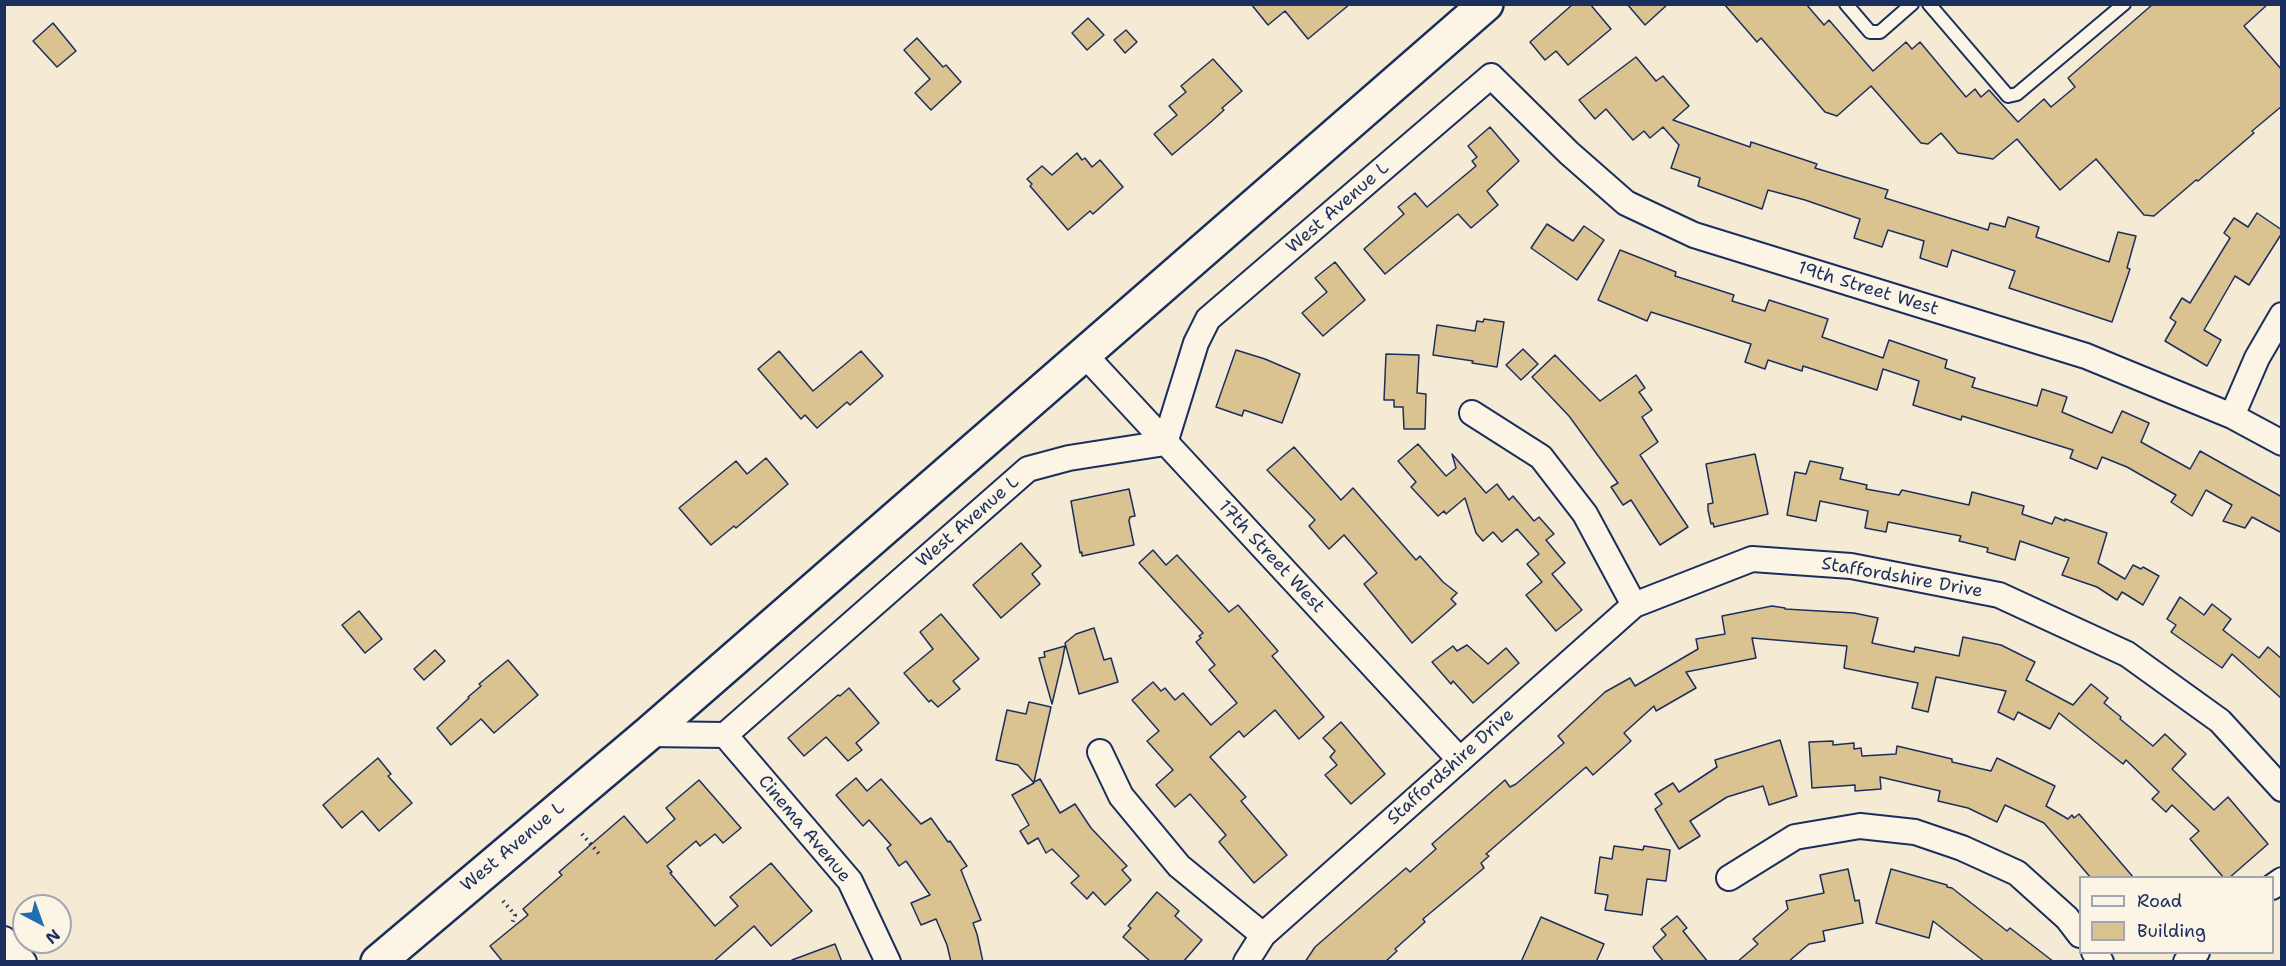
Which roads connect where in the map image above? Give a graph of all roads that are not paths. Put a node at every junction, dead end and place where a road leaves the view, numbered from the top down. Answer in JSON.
{"nodes":[{"id":1,"x":1486,"y":4,"type":"edge"},
{"id":2,"x":1846,"y":4,"type":"edge"},
{"id":3,"x":1912,"y":4,"type":"edge"},
{"id":4,"x":1929,"y":4,"type":"edge"},
{"id":5,"x":2124,"y":4,"type":"edge"},
{"id":6,"x":1491,"y":76,"type":"joint"},
{"id":7,"x":2282,"y":315,"type":"edge"},
{"id":8,"x":1083,"y":353,"type":"junction"},
{"id":9,"x":1472,"y":413,"type":"dead end"},
{"id":10,"x":2232,"y":416,"type":"junction"},
{"id":11,"x":1165,"y":443,"type":"junction"},
{"id":12,"x":2282,"y":443,"type":"edge"},
{"id":13,"x":1634,"y":604,"type":"junction"},
{"id":14,"x":648,"y":734,"type":"junction"},
{"id":15,"x":725,"y":735,"type":"junction"},
{"id":16,"x":1100,"y":752,"type":"dead end"},
{"id":17,"x":1460,"y":759,"type":"junction"},
{"id":18,"x":2282,"y":789,"type":"edge"},
{"id":19,"x":1729,"y":878,"type":"dead end"},
{"id":20,"x":2079,"y":934,"type":"edge"},
{"id":21,"x":1263,"y":935,"type":"junction"},
{"id":22,"x":4,"y":939,"type":"edge"},
{"id":23,"x":24,"y":962,"type":"edge"},
{"id":24,"x":378,"y":962,"type":"edge"},
{"id":25,"x":888,"y":962,"type":"edge"},
{"id":26,"x":1246,"y":962,"type":"edge"}],
"edges":[{"from":1,"to":8,"type":"main road","name":"West Avenue L"},
{"from":2,"to":3,"type":"lane"},
{"from":4,"to":5,"type":"lane"},
{"from":6,"to":10,"type":"street","name":"19th Street West"},
{"from":6,"to":11,"type":"street","name":"West Avenue L"},
{"from":7,"to":10,"type":"street"},
{"from":8,"to":11,"type":"street","name":"17th Street West"},
{"from":8,"to":14,"type":"main road","name":"West Avenue L"},
{"from":9,"to":13,"type":"street"},
{"from":10,"to":12,"type":"street","name":"19th Street West"},
{"from":11,"to":15,"type":"street","name":"West Avenue L"},
{"from":11,"to":17,"type":"street","name":"17th Street West"},
{"from":13,"to":17,"type":"street","name":"Staffordshire Drive"},
{"from":13,"to":18,"type":"street","name":"Staffordshire Drive"},
{"from":14,"to":15,"type":"street"},
{"from":14,"to":24,"type":"main road","name":"West Avenue L"},
{"from":15,"to":25,"type":"street","name":"Cinema Avenue"},
{"from":16,"to":21,"type":"street"},
{"from":17,"to":21,"type":"street","name":"Staffordshire Drive"},
{"from":19,"to":20,"type":"street"},
{"from":21,"to":26,"type":"street","name":"Staffordshire Drive"},
{"from":22,"to":23,"type":"street"}]}
